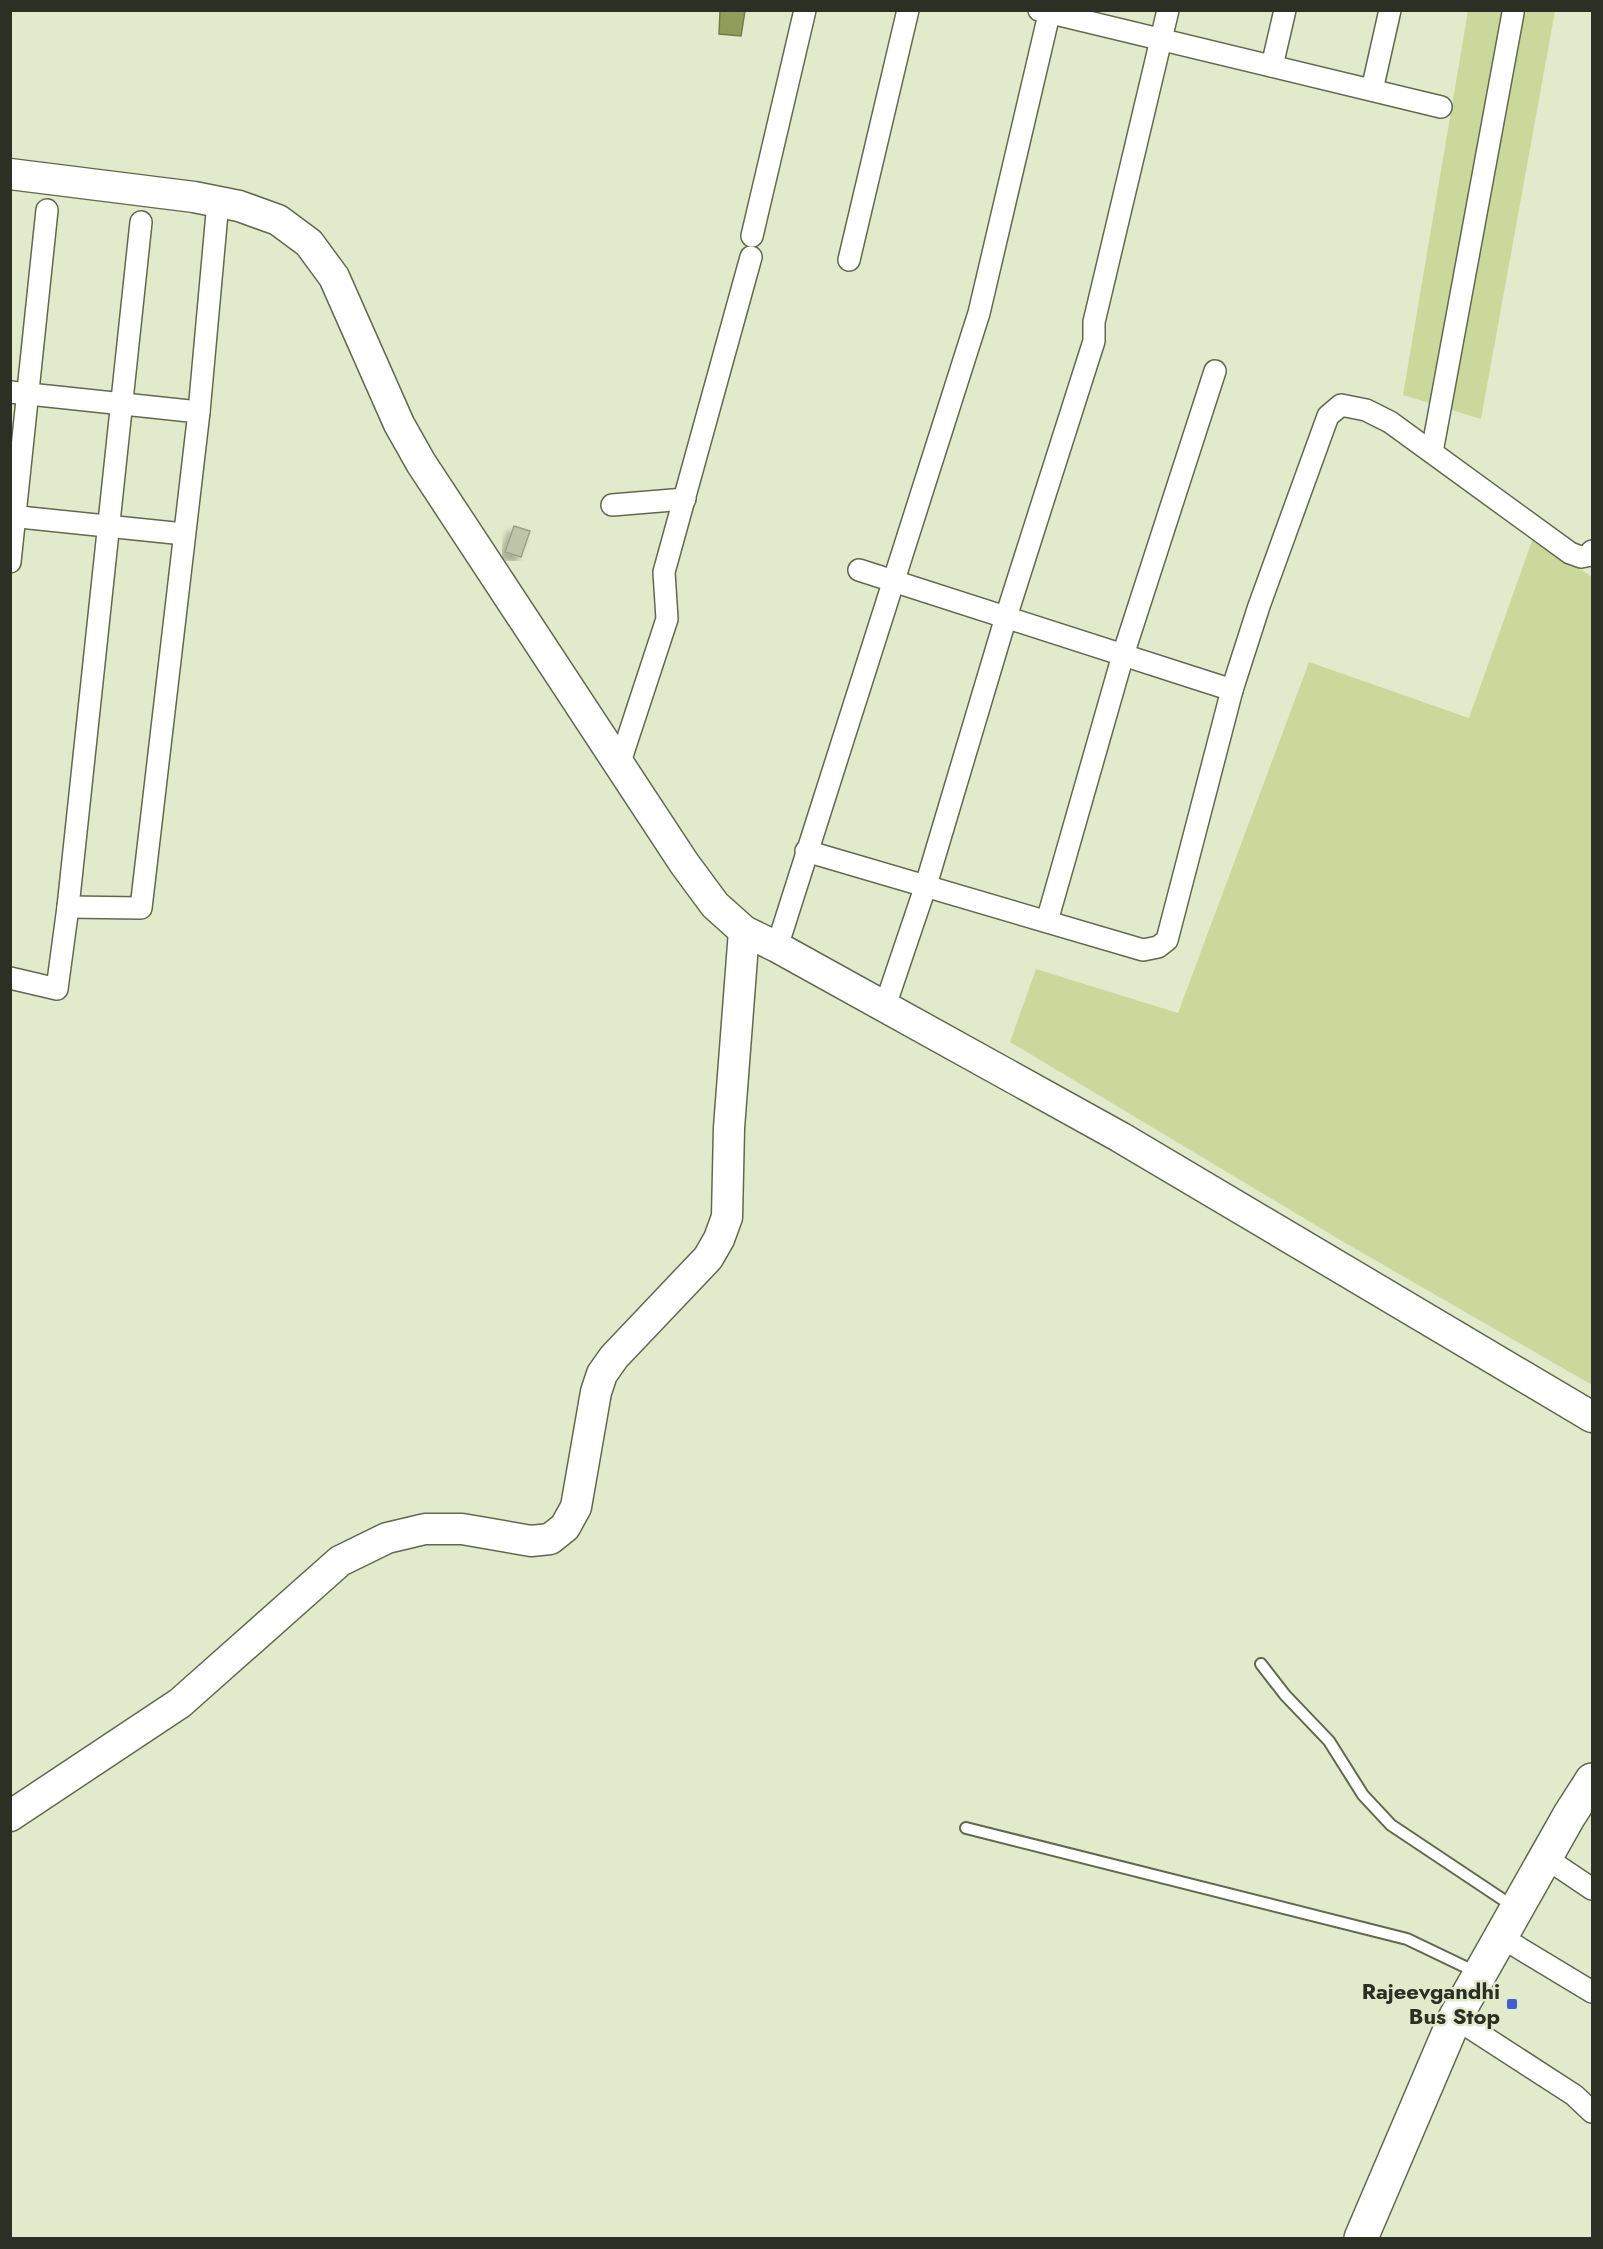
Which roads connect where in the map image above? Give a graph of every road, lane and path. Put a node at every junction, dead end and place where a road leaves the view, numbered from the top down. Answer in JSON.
{"nodes":[{"id":1,"x":805,"y":10,"type":"edge"},
{"id":2,"x":908,"y":10,"type":"edge"},
{"id":3,"x":1168,"y":10,"type":"edge"},
{"id":4,"x":1285,"y":10,"type":"edge"},
{"id":5,"x":1390,"y":10,"type":"edge"},
{"id":6,"x":1046,"y":11,"type":"edge"},
{"id":7,"x":1513,"y":13,"type":"dead end"},
{"id":8,"x":1161,"y":40,"type":"junction"},
{"id":9,"x":1272,"y":66,"type":"junction"},
{"id":10,"x":1372,"y":90,"type":"junction"},
{"id":11,"x":1441,"y":107,"type":"dead end"},
{"id":12,"x":10,"y":174,"type":"edge"},
{"id":13,"x":218,"y":202,"type":"junction"},
{"id":14,"x":47,"y":210,"type":"dead end"},
{"id":15,"x":141,"y":222,"type":"dead end"},
{"id":16,"x":752,"y":236,"type":"dead end"},
{"id":17,"x":751,"y":257,"type":"dead end"},
{"id":18,"x":849,"y":260,"type":"dead end"},
{"id":19,"x":1215,"y":371,"type":"dead end"},
{"id":20,"x":19,"y":393,"type":"edge"},
{"id":21,"x":121,"y":404,"type":"junction"},
{"id":22,"x":199,"y":412,"type":"junction"},
{"id":23,"x":1432,"y":452,"type":"junction"},
{"id":24,"x":685,"y":499,"type":"junction"},
{"id":25,"x":612,"y":505,"type":"dead end"},
{"id":26,"x":13,"y":517,"type":"edge"},
{"id":27,"x":108,"y":526,"type":"junction"},
{"id":28,"x":184,"y":534,"type":"junction"},
{"id":29,"x":1593,"y":550,"type":"edge"},
{"id":30,"x":10,"y":562,"type":"edge"},
{"id":31,"x":859,"y":570,"type":"dead end"},
{"id":32,"x":893,"y":581,"type":"junction"},
{"id":33,"x":1006,"y":617,"type":"junction"},
{"id":34,"x":1124,"y":655,"type":"junction"},
{"id":35,"x":1232,"y":690,"type":"junction"},
{"id":36,"x":619,"y":765,"type":"junction"},
{"id":37,"x":806,"y":851,"type":"junction"},
{"id":38,"x":926,"y":885,"type":"junction"},
{"id":39,"x":68,"y":907,"type":"junction"},
{"id":40,"x":1047,"y":921,"type":"junction"},
{"id":41,"x":744,"y":931,"type":"junction"},
{"id":42,"x":777,"y":947,"type":"junction"},
{"id":43,"x":10,"y":978,"type":"edge"},
{"id":44,"x":885,"y":1006,"type":"junction"},
{"id":45,"x":1593,"y":1417,"type":"edge"},
{"id":46,"x":1261,"y":1665,"type":"dead end"},
{"id":47,"x":1593,"y":1780,"type":"edge"},
{"id":48,"x":10,"y":1816,"type":"edge"},
{"id":49,"x":966,"y":1828,"type":"dead end"},
{"id":50,"x":1546,"y":1858,"type":"junction"},
{"id":51,"x":1593,"y":1888,"type":"edge"},
{"id":52,"x":1517,"y":1909,"type":"junction"},
{"id":53,"x":1501,"y":1937,"type":"junction"},
{"id":54,"x":1480,"y":1974,"type":"junction"},
{"id":55,"x":1593,"y":1992,"type":"edge"},
{"id":56,"x":1455,"y":2018,"type":"junction"},
{"id":57,"x":1593,"y":2112,"type":"edge"},
{"id":58,"x":1361,"y":2238,"type":"edge"}],
"edges":[{"from":1,"to":16,"type":"street"},
{"from":2,"to":18,"type":"street"},
{"from":3,"to":8,"type":"street"},
{"from":4,"to":9,"type":"street"},
{"from":5,"to":10,"type":"street"},
{"from":6,"to":8,"type":"street"},
{"from":6,"to":32,"type":"street"},
{"from":7,"to":23,"type":"street"},
{"from":8,"to":9,"type":"street"},
{"from":8,"to":33,"type":"street"},
{"from":9,"to":10,"type":"street"},
{"from":10,"to":11,"type":"street"},
{"from":12,"to":13,"type":"street"},
{"from":13,"to":22,"type":"street"},
{"from":13,"to":36,"type":"street"},
{"from":14,"to":20,"type":"street"},
{"from":15,"to":21,"type":"street"},
{"from":17,"to":24,"type":"street"},
{"from":19,"to":34,"type":"street"},
{"from":20,"to":21,"type":"street"},
{"from":20,"to":26,"type":"street"},
{"from":21,"to":22,"type":"street"},
{"from":21,"to":27,"type":"street"},
{"from":22,"to":28,"type":"street"},
{"from":23,"to":29,"type":"street"},
{"from":23,"to":35,"type":"street"},
{"from":24,"to":25,"type":"street"},
{"from":24,"to":36,"type":"street"},
{"from":26,"to":27,"type":"street"},
{"from":26,"to":30,"type":"street"},
{"from":27,"to":28,"type":"street"},
{"from":27,"to":39,"type":"street"},
{"from":28,"to":39,"type":"street"},
{"from":31,"to":32,"type":"street"},
{"from":32,"to":33,"type":"street"},
{"from":32,"to":37,"type":"street"},
{"from":33,"to":34,"type":"street"},
{"from":33,"to":38,"type":"street"},
{"from":34,"to":35,"type":"street"},
{"from":34,"to":40,"type":"street"},
{"from":35,"to":40,"type":"street"},
{"from":36,"to":41,"type":"street"},
{"from":37,"to":38,"type":"street"},
{"from":37,"to":42,"type":"street"},
{"from":38,"to":40,"type":"street"},
{"from":38,"to":44,"type":"street"},
{"from":39,"to":43,"type":"street"},
{"from":41,"to":42,"type":"street"},
{"from":41,"to":48,"type":"street"},
{"from":42,"to":44,"type":"street"},
{"from":44,"to":45,"type":"street"},
{"from":46,"to":52,"type":"lane"},
{"from":47,"to":50,"type":"highway"},
{"from":49,"to":54,"type":"lane"},
{"from":50,"to":51,"type":"street"},
{"from":50,"to":52,"type":"highway"},
{"from":52,"to":53,"type":"highway"},
{"from":53,"to":54,"type":"highway"},
{"from":53,"to":55,"type":"street"},
{"from":54,"to":56,"type":"highway"},
{"from":56,"to":57,"type":"street"},
{"from":56,"to":58,"type":"highway"}]}
